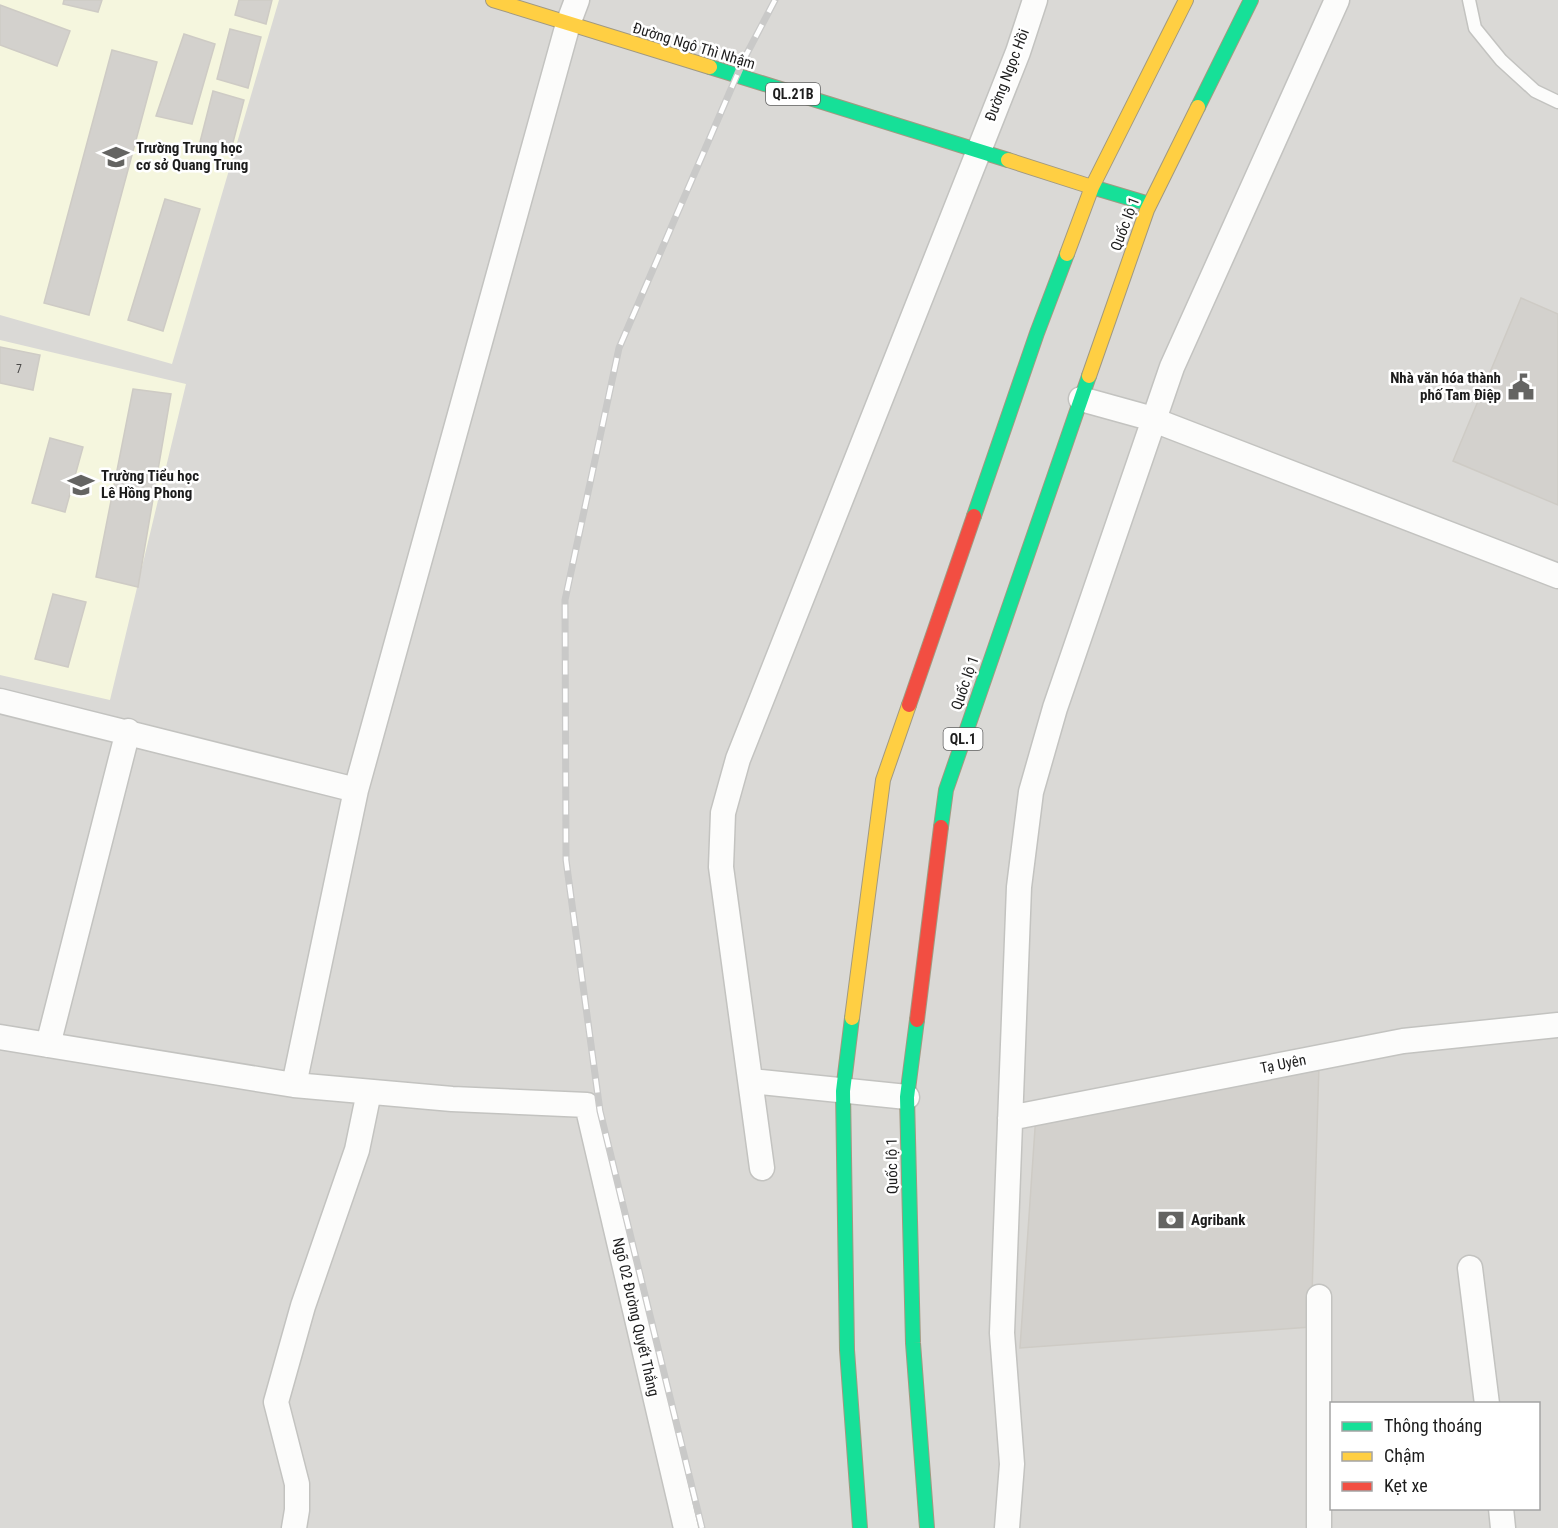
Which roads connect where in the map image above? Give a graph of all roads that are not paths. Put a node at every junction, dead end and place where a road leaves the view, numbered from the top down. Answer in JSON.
{"nodes":[{"id":1,"x":493,"y":0,"type":"edge"},
{"id":2,"x":577,"y":0,"type":"edge"},
{"id":3,"x":1035,"y":0,"type":"edge"},
{"id":4,"x":1186,"y":0,"type":"edge"},
{"id":5,"x":1251,"y":0,"type":"edge"},
{"id":6,"x":1337,"y":0,"type":"edge"},
{"id":7,"x":1469,"y":0,"type":"edge"},
{"id":8,"x":568,"y":24,"type":"junction"},
{"id":9,"x":1558,"y":102,"type":"edge"},
{"id":10,"x":978,"y":150,"type":"junction"},
{"id":11,"x":1092,"y":188,"type":"junction"},
{"id":12,"x":1149,"y":204,"type":"junction"},
{"id":13,"x":1081,"y":399,"type":"junction"},
{"id":14,"x":1154,"y":420,"type":"junction"},
{"id":15,"x":1558,"y":576,"type":"edge"},
{"id":16,"x":0,"y":701,"type":"edge"},
{"id":17,"x":128,"y":731,"type":"junction"},
{"id":18,"x":356,"y":790,"type":"junction"},
{"id":19,"x":1558,"y":1025,"type":"edge"},
{"id":20,"x":0,"y":1037,"type":"edge"},
{"id":21,"x":48,"y":1045,"type":"junction"},
{"id":22,"x":751,"y":1081,"type":"junction"},
{"id":23,"x":294,"y":1085,"type":"junction"},
{"id":24,"x":843,"y":1091,"type":"junction"},
{"id":25,"x":369,"y":1092,"type":"junction"},
{"id":26,"x":907,"y":1097,"type":"junction"},
{"id":27,"x":1010,"y":1118,"type":"junction"},
{"id":28,"x":762,"y":1168,"type":"dead end"},
{"id":29,"x":1470,"y":1268,"type":"dead end"},
{"id":30,"x":1320,"y":1297,"type":"dead end"},
{"id":31,"x":1487,"y":1402,"type":"edge"},
{"id":32,"x":1501,"y":1510,"type":"edge"},
{"id":33,"x":294,"y":1528,"type":"edge"},
{"id":34,"x":686,"y":1528,"type":"edge"},
{"id":35,"x":860,"y":1528,"type":"edge"},
{"id":36,"x":927,"y":1528,"type":"edge"},
{"id":37,"x":1007,"y":1528,"type":"edge"},
{"id":38,"x":1319,"y":1528,"type":"edge"},
{"id":39,"x":1503,"y":1528,"type":"edge"}],
"edges":[{"from":1,"to":8,"type":"main road","name":"Đường Ngô Thì Nhậm","number":"QL.21B"},
{"from":2,"to":8,"type":"street"},
{"from":3,"to":10,"type":"street","name":"Đường Ngọc Hồi"},
{"from":4,"to":11,"type":"main road"},
{"from":5,"to":12,"type":"main road","name":"Quốc lộ 1","number":"QL.1"},
{"from":6,"to":14,"type":"street"},
{"from":7,"to":9,"type":"lane"},
{"from":8,"to":10,"type":"main road","name":"Đường Ngô Thì Nhậm","number":"QL.21B"},
{"from":8,"to":18,"type":"street"},
{"from":10,"to":11,"type":"main road","name":"Đường Ngô Thì Nhậm","number":"QL.21B"},
{"from":10,"to":22,"type":"street","name":"Đường Ngọc Hồi"},
{"from":11,"to":12,"type":"main road","name":"Đường Ngô Thì Nhậm"},
{"from":11,"to":24,"type":"main road"},
{"from":12,"to":13,"type":"main road","name":"Quốc lộ 1","number":"QL.1"},
{"from":13,"to":14,"type":"street"},
{"from":13,"to":26,"type":"main road","name":"Quốc lộ 1","number":"QL.1"},
{"from":14,"to":15,"type":"street"},
{"from":14,"to":27,"type":"street"},
{"from":16,"to":17,"type":"street"},
{"from":17,"to":18,"type":"street"},
{"from":17,"to":21,"type":"street"},
{"from":18,"to":23,"type":"street"},
{"from":19,"to":27,"type":"street","name":"Tạ Uyên"},
{"from":20,"to":21,"type":"street"},
{"from":21,"to":23,"type":"street"},
{"from":22,"to":24,"type":"street"},
{"from":22,"to":28,"type":"street","name":"Đường Ngọc Hồi"},
{"from":23,"to":25,"type":"street"},
{"from":24,"to":26,"type":"street"},
{"from":24,"to":35,"type":"main road"},
{"from":25,"to":33,"type":"street"},
{"from":25,"to":34,"type":"street","name":"Ngõ 02 Đường Quyết Thắng"},
{"from":26,"to":36,"type":"main road","name":"Quốc lộ 1","number":"QL.1"},
{"from":27,"to":37,"type":"street"},
{"from":29,"to":31,"type":"street"},
{"from":30,"to":38,"type":"street"},
{"from":32,"to":39,"type":"street"}]}
